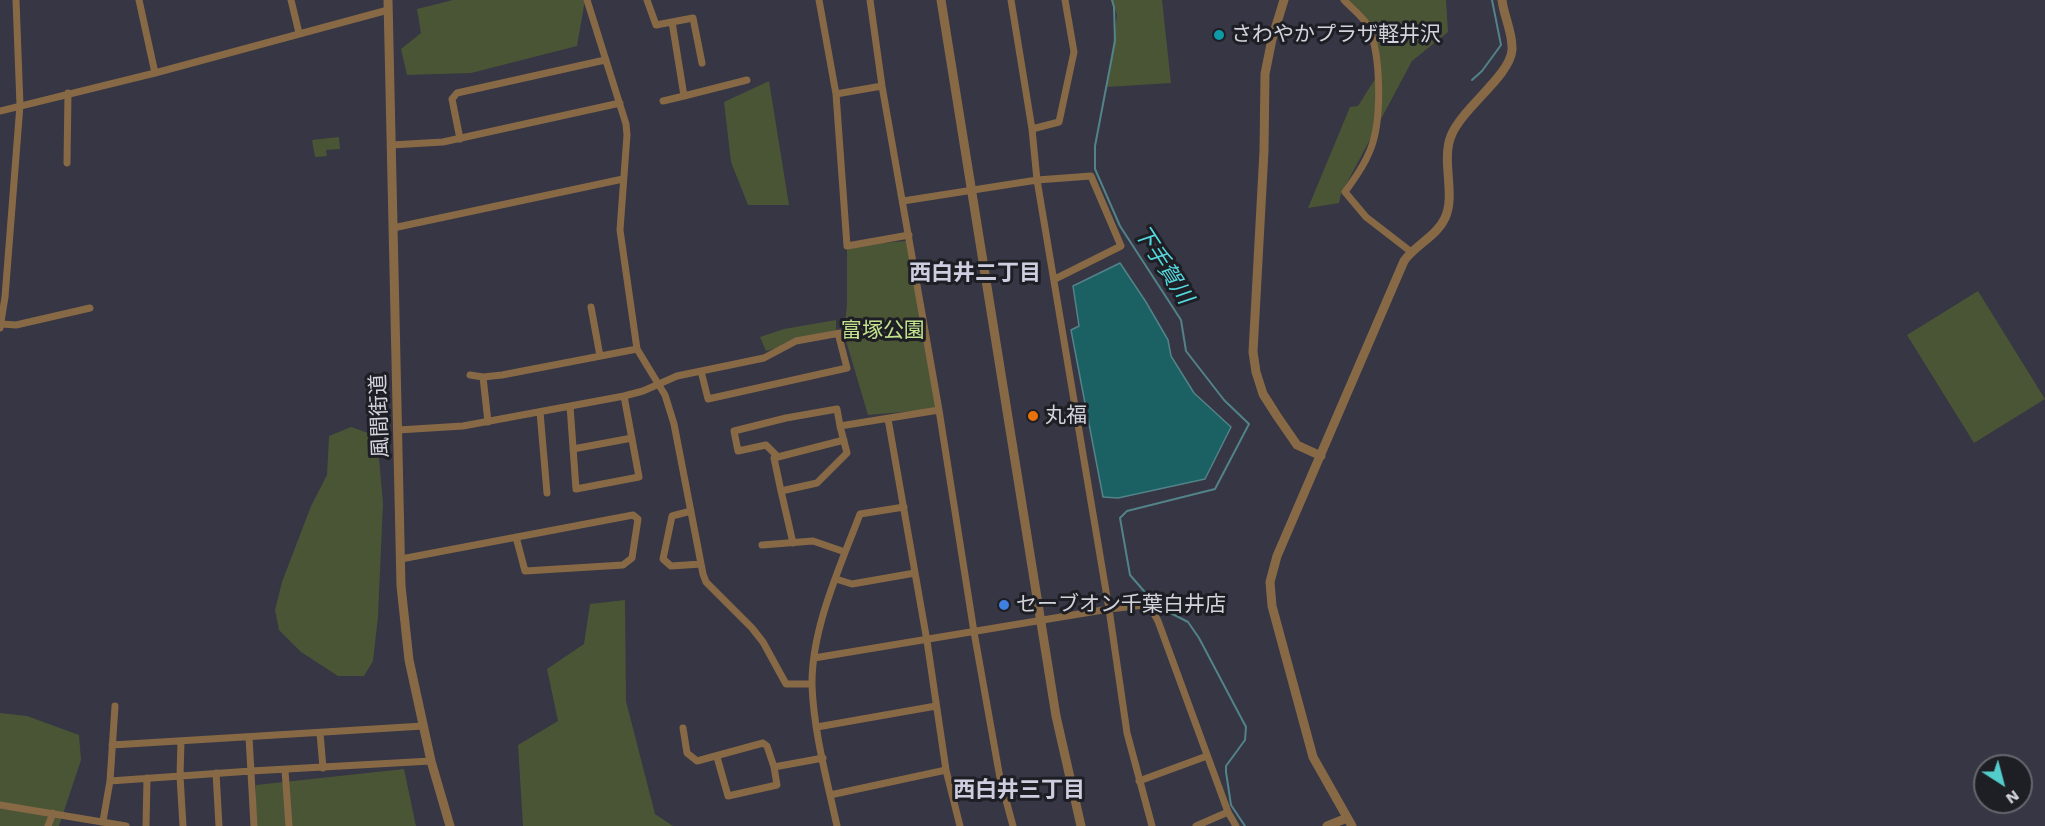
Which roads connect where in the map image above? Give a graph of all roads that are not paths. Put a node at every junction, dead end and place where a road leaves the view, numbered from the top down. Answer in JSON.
{"nodes":[{"id":1,"x":15,"y":0,"type":"edge"},
{"id":2,"x":139,"y":0,"type":"edge"},
{"id":3,"x":291,"y":0,"type":"edge"},
{"id":4,"x":587,"y":0,"type":"edge"},
{"id":5,"x":647,"y":0,"type":"edge"},
{"id":6,"x":819,"y":0,"type":"edge"},
{"id":7,"x":870,"y":0,"type":"edge"},
{"id":8,"x":941,"y":0,"type":"edge"},
{"id":9,"x":1011,"y":0,"type":"edge"},
{"id":10,"x":1065,"y":0,"type":"edge"},
{"id":11,"x":1284,"y":0,"type":"edge"},
{"id":12,"x":1344,"y":0,"type":"edge"},
{"id":13,"x":1502,"y":0,"type":"edge"},
{"id":14,"x":388,"y":5,"type":"edge"},
{"id":15,"x":672,"y":22,"type":"junction"},
{"id":16,"x":299,"y":33,"type":"junction"},
{"id":17,"x":606,"y":60,"type":"junction"},
{"id":18,"x":702,"y":63,"type":"dead end"},
{"id":19,"x":154,"y":73,"type":"junction"},
{"id":20,"x":747,"y":80,"type":"dead end"},
{"id":21,"x":882,"y":86,"type":"junction"},
{"id":22,"x":68,"y":93,"type":"junction"},
{"id":23,"x":836,"y":94,"type":"junction"},
{"id":24,"x":684,"y":96,"type":"junction"},
{"id":25,"x":663,"y":101,"type":"dead end"},
{"id":26,"x":620,"y":103,"type":"junction"},
{"id":27,"x":20,"y":105,"type":"junction"},
{"id":28,"x":0,"y":111,"type":"edge"},
{"id":29,"x":1032,"y":129,"type":"junction"},
{"id":30,"x":460,"y":139,"type":"junction"},
{"id":31,"x":391,"y":145,"type":"junction"},
{"id":32,"x":67,"y":163,"type":"dead end"},
{"id":33,"x":623,"y":179,"type":"junction"},
{"id":34,"x":1037,"y":180,"type":"junction"},
{"id":35,"x":971,"y":189,"type":"junction"},
{"id":36,"x":903,"y":201,"type":"junction"},
{"id":37,"x":393,"y":228,"type":"junction"},
{"id":38,"x":909,"y":235,"type":"junction"},
{"id":39,"x":1410,"y":251,"type":"junction"},
{"id":40,"x":1055,"y":279,"type":"junction"},
{"id":41,"x":591,"y":307,"type":"dead end"},
{"id":42,"x":90,"y":308,"type":"dead end"},
{"id":43,"x":0,"y":326,"type":"edge"},
{"id":44,"x":638,"y":349,"type":"junction"},
{"id":45,"x":600,"y":356,"type":"junction"},
{"id":46,"x":701,"y":371,"type":"junction"},
{"id":47,"x":470,"y":375,"type":"dead end"},
{"id":48,"x":483,"y":377,"type":"junction"},
{"id":49,"x":659,"y":384,"type":"junction"},
{"id":50,"x":624,"y":396,"type":"junction"},
{"id":51,"x":570,"y":406,"type":"junction"},
{"id":52,"x":939,"y":410,"type":"junction"},
{"id":53,"x":540,"y":412,"type":"junction"},
{"id":54,"x":888,"y":419,"type":"junction"},
{"id":55,"x":488,"y":422,"type":"junction"},
{"id":56,"x":840,"y":426,"type":"junction"},
{"id":57,"x":398,"y":430,"type":"junction"},
{"id":58,"x":632,"y":438,"type":"junction"},
{"id":59,"x":844,"y":440,"type":"junction"},
{"id":60,"x":573,"y":449,"type":"junction"},
{"id":61,"x":1321,"y":456,"type":"junction"},
{"id":62,"x":778,"y":457,"type":"junction"},
{"id":63,"x":781,"y":491,"type":"junction"},
{"id":64,"x":547,"y":493,"type":"dead end"},
{"id":65,"x":904,"y":507,"type":"junction"},
{"id":66,"x":691,"y":511,"type":"junction"},
{"id":67,"x":516,"y":537,"type":"junction"},
{"id":68,"x":793,"y":543,"type":"junction"},
{"id":69,"x":762,"y":545,"type":"dead end"},
{"id":70,"x":845,"y":552,"type":"junction"},
{"id":71,"x":401,"y":559,"type":"junction"},
{"id":72,"x":701,"y":564,"type":"junction"},
{"id":73,"x":915,"y":573,"type":"junction"},
{"id":74,"x":836,"y":579,"type":"junction"},
{"id":75,"x":1109,"y":609,"type":"junction"},
{"id":76,"x":1041,"y":620,"type":"junction"},
{"id":77,"x":974,"y":632,"type":"junction"},
{"id":78,"x":927,"y":641,"type":"junction"},
{"id":79,"x":814,"y":658,"type":"junction"},
{"id":80,"x":812,"y":684,"type":"junction"},
{"id":81,"x":115,"y":706,"type":"dead end"},
{"id":82,"x":936,"y":706,"type":"junction"},
{"id":83,"x":423,"y":726,"type":"junction"},
{"id":84,"x":817,"y":727,"type":"junction"},
{"id":85,"x":683,"y":729,"type":"dead end"},
{"id":86,"x":320,"y":733,"type":"junction"},
{"id":87,"x":249,"y":737,"type":"junction"},
{"id":88,"x":181,"y":741,"type":"junction"},
{"id":89,"x":112,"y":745,"type":"junction"},
{"id":90,"x":1207,"y":756,"type":"junction"},
{"id":91,"x":717,"y":757,"type":"junction"},
{"id":92,"x":823,"y":758,"type":"junction"},
{"id":93,"x":431,"y":762,"type":"junction"},
{"id":94,"x":774,"y":767,"type":"junction"},
{"id":95,"x":322,"y":768,"type":"junction"},
{"id":96,"x":285,"y":770,"type":"junction"},
{"id":97,"x":946,"y":770,"type":"junction"},
{"id":98,"x":251,"y":771,"type":"junction"},
{"id":99,"x":216,"y":773,"type":"junction"},
{"id":100,"x":180,"y":776,"type":"junction"},
{"id":101,"x":147,"y":778,"type":"junction"},
{"id":102,"x":110,"y":781,"type":"junction"},
{"id":103,"x":1139,"y":782,"type":"junction"},
{"id":104,"x":830,"y":795,"type":"junction"},
{"id":105,"x":0,"y":805,"type":"edge"},
{"id":106,"x":1228,"y":812,"type":"junction"},
{"id":107,"x":53,"y":813,"type":"junction"},
{"id":108,"x":103,"y":821,"type":"junction"},
{"id":109,"x":1349,"y":822,"type":"edge"},
{"id":110,"x":48,"y":826,"type":"edge"},
{"id":111,"x":126,"y":826,"type":"edge"},
{"id":112,"x":146,"y":826,"type":"edge"},
{"id":113,"x":183,"y":826,"type":"edge"},
{"id":114,"x":219,"y":826,"type":"edge"},
{"id":115,"x":254,"y":826,"type":"edge"},
{"id":116,"x":289,"y":826,"type":"edge"},
{"id":117,"x":450,"y":826,"type":"edge"},
{"id":118,"x":837,"y":826,"type":"edge"},
{"id":119,"x":960,"y":826,"type":"edge"},
{"id":120,"x":1013,"y":826,"type":"edge"},
{"id":121,"x":1081,"y":826,"type":"edge"},
{"id":122,"x":1152,"y":826,"type":"edge"},
{"id":123,"x":1196,"y":826,"type":"edge"},
{"id":124,"x":1236,"y":826,"type":"edge"},
{"id":125,"x":1327,"y":826,"type":"edge"}],
"edges":[{"from":1,"to":27,"type":"street"},
{"from":2,"to":19,"type":"street"},
{"from":3,"to":16,"type":"street"},
{"from":4,"to":17,"type":"street"},
{"from":5,"to":15,"type":"street"},
{"from":6,"to":23,"type":"street"},
{"from":7,"to":21,"type":"street"},
{"from":8,"to":35,"type":"street"},
{"from":9,"to":29,"type":"street"},
{"from":10,"to":29,"type":"street"},
{"from":11,"to":61,"type":"street"},
{"from":12,"to":39,"type":"street"},
{"from":13,"to":39,"type":"street"},
{"from":14,"to":16,"type":"street"},
{"from":14,"to":31,"type":"street","name":"風間街道"},
{"from":15,"to":18,"type":"street"},
{"from":15,"to":24,"type":"street"},
{"from":16,"to":19,"type":"street"},
{"from":17,"to":26,"type":"street"},
{"from":17,"to":30,"type":"street"},
{"from":19,"to":22,"type":"street"},
{"from":20,"to":24,"type":"street"},
{"from":21,"to":23,"type":"street"},
{"from":21,"to":36,"type":"street"},
{"from":22,"to":27,"type":"street"},
{"from":22,"to":32,"type":"street"},
{"from":23,"to":38,"type":"street"},
{"from":24,"to":25,"type":"street"},
{"from":26,"to":30,"type":"street"},
{"from":26,"to":33,"type":"street"},
{"from":27,"to":28,"type":"street"},
{"from":27,"to":43,"type":"street"},
{"from":29,"to":34,"type":"street"},
{"from":30,"to":31,"type":"street"},
{"from":31,"to":37,"type":"street","name":"風間街道"},
{"from":33,"to":37,"type":"street"},
{"from":33,"to":44,"type":"street"},
{"from":34,"to":35,"type":"street"},
{"from":34,"to":40,"type":"street"},
{"from":34,"to":40,"type":"street"},
{"from":35,"to":36,"type":"street"},
{"from":35,"to":76,"type":"street"},
{"from":36,"to":38,"type":"street"},
{"from":37,"to":57,"type":"street","name":"風間街道"},
{"from":38,"to":52,"type":"street"},
{"from":39,"to":61,"type":"street"},
{"from":40,"to":75,"type":"street"},
{"from":41,"to":45,"type":"street"},
{"from":42,"to":43,"type":"street"},
{"from":44,"to":45,"type":"street"},
{"from":44,"to":49,"type":"street"},
{"from":45,"to":48,"type":"street"},
{"from":46,"to":46,"type":"street"},
{"from":46,"to":49,"type":"street"},
{"from":47,"to":48,"type":"street"},
{"from":48,"to":55,"type":"street"},
{"from":49,"to":50,"type":"street"},
{"from":49,"to":66,"type":"street"},
{"from":50,"to":51,"type":"street"},
{"from":50,"to":58,"type":"street"},
{"from":51,"to":53,"type":"street"},
{"from":51,"to":60,"type":"street"},
{"from":52,"to":54,"type":"street"},
{"from":52,"to":77,"type":"street"},
{"from":53,"to":55,"type":"street"},
{"from":53,"to":64,"type":"street"},
{"from":54,"to":56,"type":"street"},
{"from":54,"to":65,"type":"street"},
{"from":55,"to":57,"type":"street"},
{"from":56,"to":59,"type":"street"},
{"from":56,"to":62,"type":"street"},
{"from":57,"to":71,"type":"street","name":"風間街道"},
{"from":58,"to":60,"type":"street"},
{"from":58,"to":60,"type":"street"},
{"from":59,"to":62,"type":"street"},
{"from":59,"to":63,"type":"street"},
{"from":61,"to":109,"type":"street"},
{"from":62,"to":63,"type":"street"},
{"from":63,"to":68,"type":"street"},
{"from":65,"to":70,"type":"street"},
{"from":65,"to":73,"type":"street"},
{"from":66,"to":72,"type":"street"},
{"from":66,"to":72,"type":"street"},
{"from":67,"to":67,"type":"street"},
{"from":67,"to":71,"type":"street"},
{"from":68,"to":69,"type":"street"},
{"from":68,"to":70,"type":"street"},
{"from":70,"to":74,"type":"street"},
{"from":71,"to":83,"type":"street","name":"風間街道"},
{"from":72,"to":80,"type":"street"},
{"from":73,"to":74,"type":"street"},
{"from":73,"to":78,"type":"street"},
{"from":74,"to":79,"type":"street"},
{"from":75,"to":76,"type":"street"},
{"from":75,"to":90,"type":"street"},
{"from":75,"to":103,"type":"street"},
{"from":76,"to":77,"type":"street"},
{"from":76,"to":121,"type":"street"},
{"from":77,"to":78,"type":"street"},
{"from":77,"to":120,"type":"street"},
{"from":78,"to":79,"type":"street"},
{"from":78,"to":82,"type":"street"},
{"from":79,"to":80,"type":"street"},
{"from":80,"to":84,"type":"street"},
{"from":81,"to":89,"type":"street"},
{"from":82,"to":84,"type":"street"},
{"from":82,"to":97,"type":"street"},
{"from":83,"to":86,"type":"street"},
{"from":83,"to":93,"type":"street","name":"風間街道"},
{"from":84,"to":92,"type":"street"},
{"from":85,"to":91,"type":"street"},
{"from":86,"to":87,"type":"street"},
{"from":86,"to":95,"type":"street"},
{"from":87,"to":88,"type":"street"},
{"from":87,"to":98,"type":"street"},
{"from":88,"to":89,"type":"street"},
{"from":88,"to":100,"type":"street"},
{"from":89,"to":102,"type":"street"},
{"from":90,"to":103,"type":"street"},
{"from":90,"to":106,"type":"street"},
{"from":91,"to":94,"type":"street"},
{"from":91,"to":94,"type":"street"},
{"from":92,"to":94,"type":"street"},
{"from":92,"to":104,"type":"street"},
{"from":93,"to":95,"type":"street"},
{"from":93,"to":117,"type":"street","name":"風間街道"},
{"from":95,"to":96,"type":"street"},
{"from":96,"to":98,"type":"street"},
{"from":96,"to":116,"type":"street"},
{"from":97,"to":104,"type":"street"},
{"from":97,"to":119,"type":"street"},
{"from":98,"to":99,"type":"street"},
{"from":98,"to":115,"type":"street"},
{"from":99,"to":100,"type":"street"},
{"from":99,"to":114,"type":"street"},
{"from":100,"to":101,"type":"street"},
{"from":100,"to":113,"type":"street"},
{"from":101,"to":102,"type":"street"},
{"from":101,"to":112,"type":"street"},
{"from":102,"to":108,"type":"street"},
{"from":103,"to":122,"type":"street"},
{"from":104,"to":118,"type":"street"},
{"from":105,"to":107,"type":"street"},
{"from":106,"to":123,"type":"street"},
{"from":106,"to":124,"type":"street"},
{"from":107,"to":108,"type":"street"},
{"from":107,"to":110,"type":"street"},
{"from":108,"to":111,"type":"street"},
{"from":109,"to":125,"type":"street"}]}
